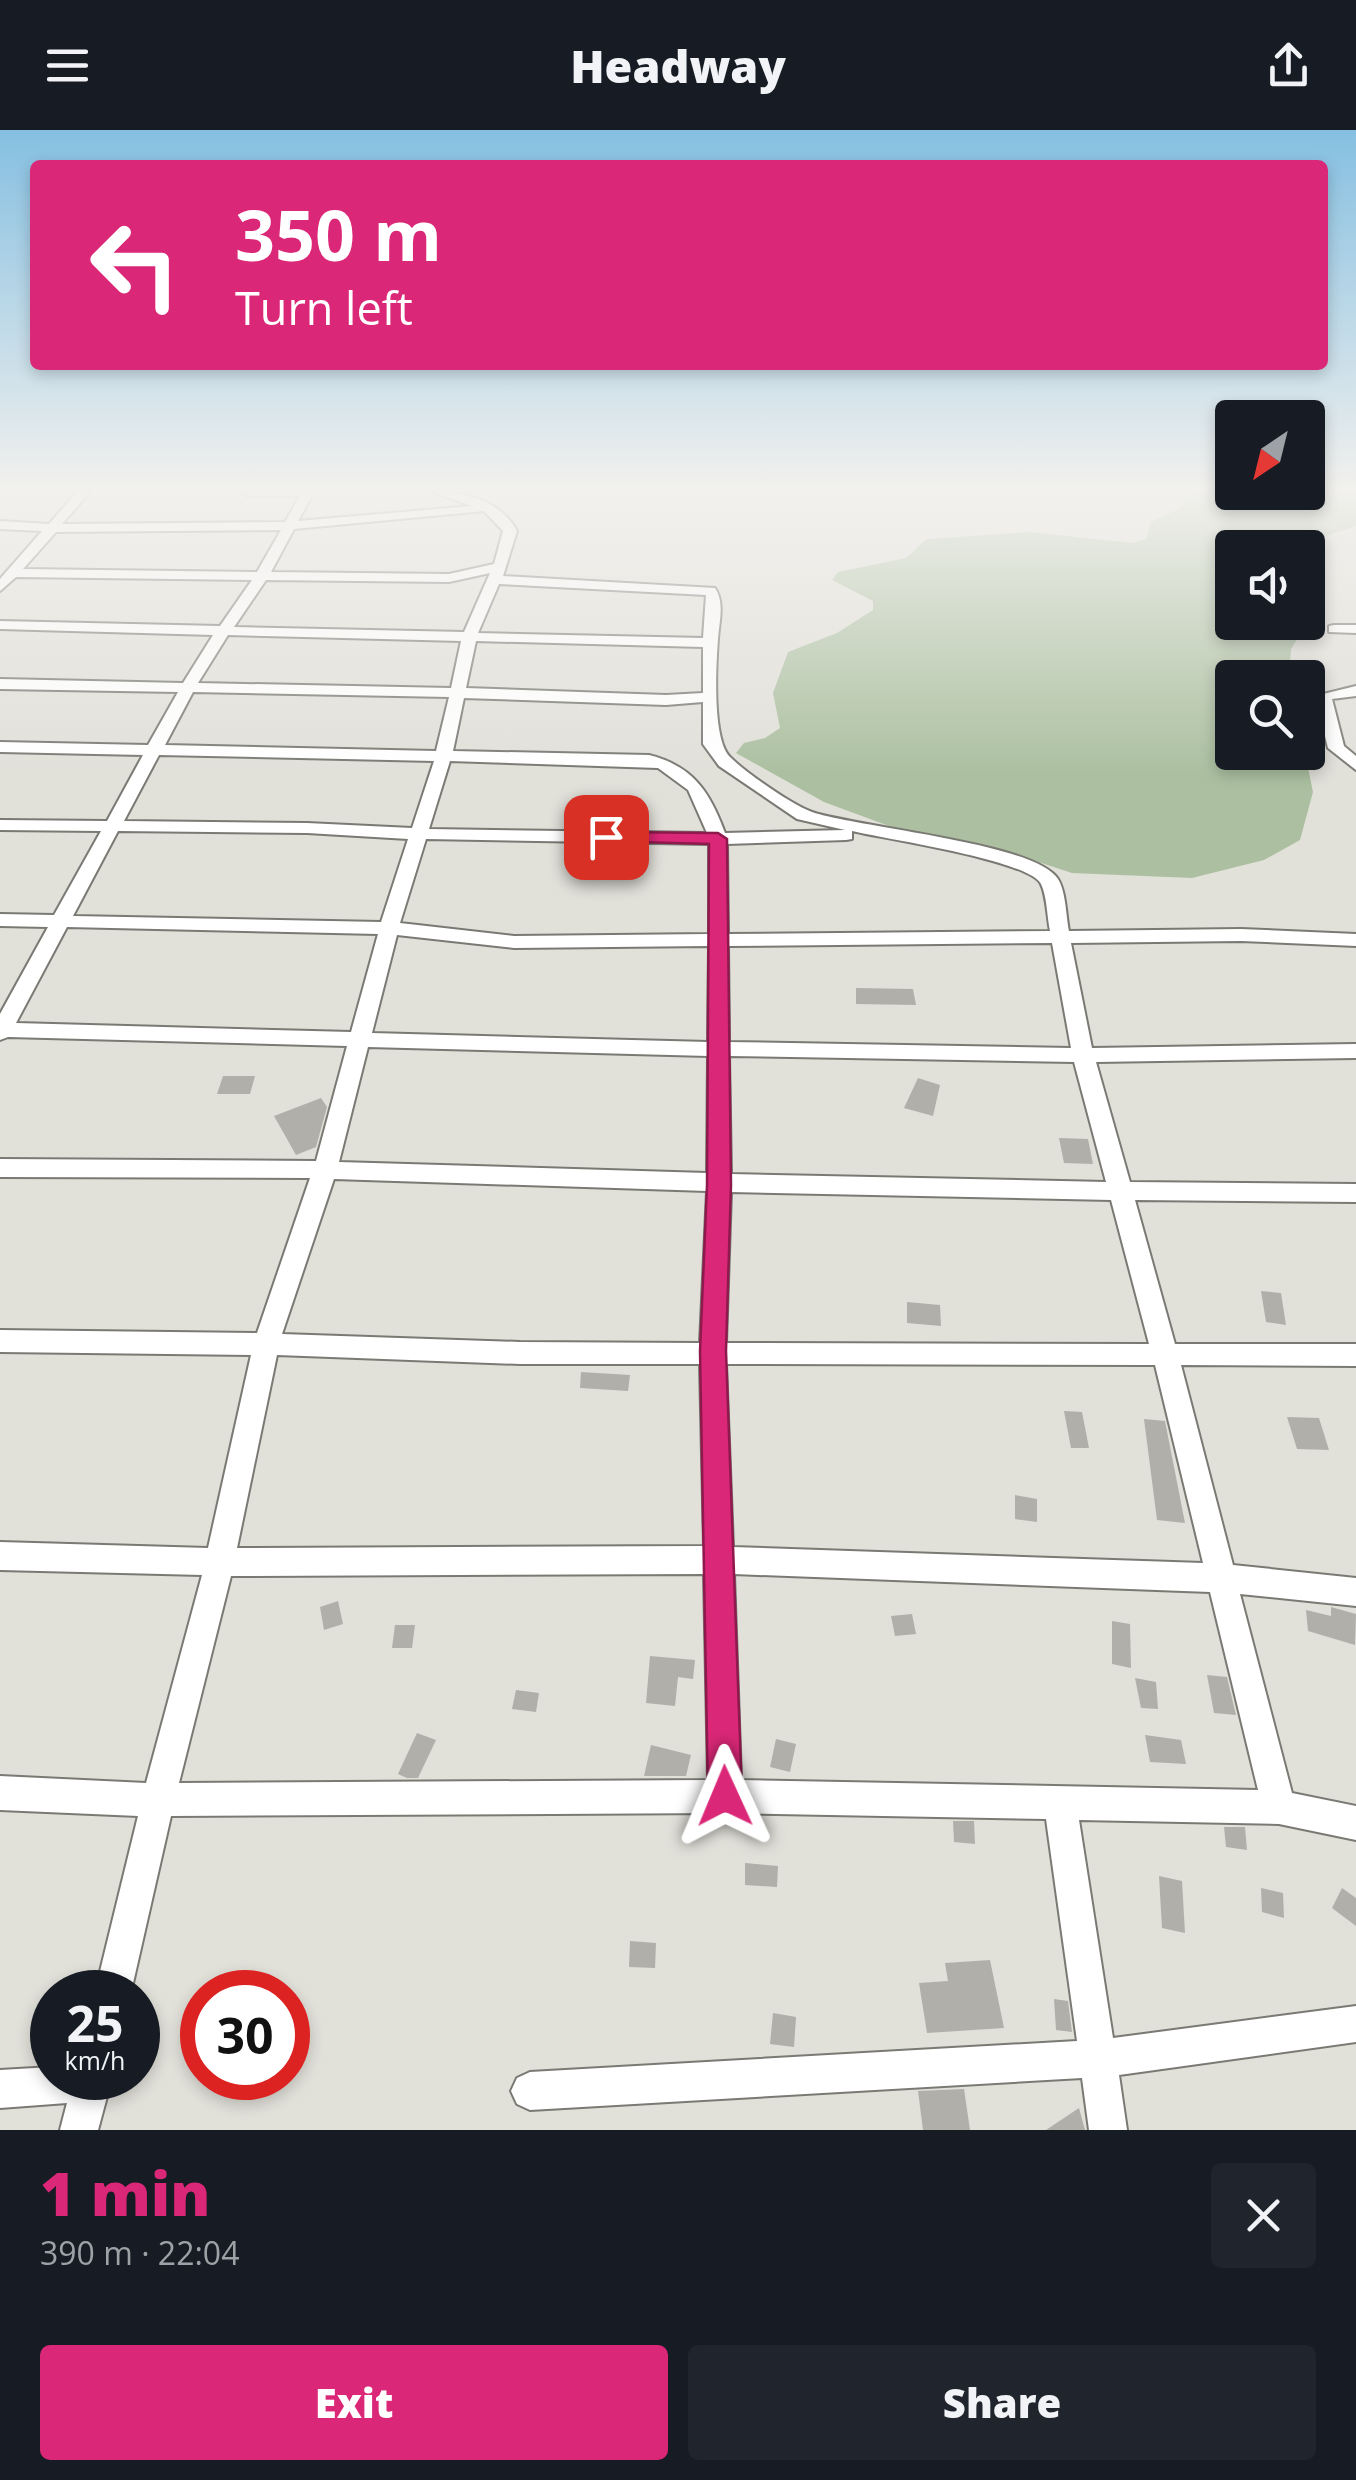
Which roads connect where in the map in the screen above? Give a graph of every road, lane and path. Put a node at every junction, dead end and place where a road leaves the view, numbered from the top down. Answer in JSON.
{"nodes":[{"id":1,"x":254,"y":585,"type":"edge"},
{"id":2,"x":492,"y":585,"type":"edge"},
{"id":3,"x":643,"y":585,"type":"edge"},
{"id":4,"x":0,"y":625,"type":"edge"},
{"id":5,"x":1334,"y":628,"type":"dead end"},
{"id":6,"x":222,"y":629,"type":"junction"},
{"id":7,"x":1356,"y":629,"type":"edge"},
{"id":8,"x":470,"y":635,"type":"junction"},
{"id":9,"x":710,"y":643,"type":"junction"},
{"id":10,"x":0,"y":684,"type":"edge"},
{"id":11,"x":190,"y":686,"type":"junction"},
{"id":12,"x":456,"y":692,"type":"junction"},
{"id":13,"x":1356,"y":692,"type":"edge"},
{"id":14,"x":711,"y":697,"type":"junction"},
{"id":15,"x":0,"y":747,"type":"edge"},
{"id":16,"x":155,"y":751,"type":"junction"},
{"id":17,"x":443,"y":758,"type":"junction"},
{"id":18,"x":1356,"y":765,"type":"edge"},
{"id":19,"x":0,"y":825,"type":"edge"},
{"id":20,"x":112,"y":826,"type":"junction"},
{"id":21,"x":418,"y":834,"type":"junction"},
{"id":22,"x":888,"y":834,"type":"junction"},
{"id":23,"x":718,"y":839,"type":"junction"},
{"id":24,"x":0,"y":920,"type":"edge"},
{"id":25,"x":58,"y":922,"type":"junction"},
{"id":26,"x":389,"y":928,"type":"junction"},
{"id":27,"x":1059,"y":937,"type":"junction"},
{"id":28,"x":720,"y":938,"type":"junction"},
{"id":29,"x":1356,"y":940,"type":"edge"},
{"id":30,"x":1,"y":1031,"type":"edge"},
{"id":31,"x":360,"y":1041,"type":"junction"},
{"id":32,"x":719,"y":1049,"type":"junction"},
{"id":33,"x":1356,"y":1051,"type":"edge"},
{"id":34,"x":1083,"y":1054,"type":"junction"},
{"id":35,"x":0,"y":1168,"type":"edge"},
{"id":36,"x":325,"y":1170,"type":"junction"},
{"id":37,"x":719,"y":1185,"type":"junction"},
{"id":38,"x":1120,"y":1191,"type":"junction"},
{"id":39,"x":1356,"y":1193,"type":"edge"},
{"id":40,"x":0,"y":1341,"type":"edge"},
{"id":41,"x":266,"y":1344,"type":"junction"},
{"id":42,"x":713,"y":1351,"type":"junction"},
{"id":43,"x":1165,"y":1353,"type":"junction"},
{"id":44,"x":1356,"y":1356,"type":"edge"},
{"id":45,"x":0,"y":1556,"type":"edge"},
{"id":46,"x":721,"y":1560,"type":"junction"},
{"id":47,"x":220,"y":1562,"type":"junction"},
{"id":48,"x":1222,"y":1578,"type":"junction"},
{"id":49,"x":1356,"y":1592,"type":"edge"},
{"id":50,"x":0,"y":1792,"type":"edge"},
{"id":51,"x":725,"y":1796,"type":"junction"},
{"id":52,"x":158,"y":1800,"type":"junction"},
{"id":53,"x":1060,"y":1802,"type":"junction"},
{"id":54,"x":1280,"y":1807,"type":"junction"},
{"id":55,"x":1356,"y":1823,"type":"edge"},
{"id":56,"x":117,"y":1970,"type":"edge"},
{"id":57,"x":1356,"y":2024,"type":"edge"},
{"id":58,"x":1096,"y":2059,"type":"junction"},
{"id":59,"x":30,"y":2086,"type":"edge"},
{"id":60,"x":0,"y":2089,"type":"edge"},
{"id":61,"x":530,"y":2091,"type":"dead end"},
{"id":62,"x":87,"y":2100,"type":"edge"},
{"id":63,"x":79,"y":2130,"type":"edge"},
{"id":64,"x":1108,"y":2130,"type":"edge"}],
"edges":[{"from":1,"to":6,"type":"street"},
{"from":2,"to":8,"type":"street"},
{"from":3,"to":9,"type":"street"},
{"from":4,"to":6,"type":"street"},
{"from":5,"to":7,"type":"street"},
{"from":6,"to":8,"type":"street"},
{"from":6,"to":11,"type":"street"},
{"from":8,"to":9,"type":"street"},
{"from":8,"to":12,"type":"street"},
{"from":9,"to":14,"type":"street"},
{"from":10,"to":11,"type":"street"},
{"from":11,"to":12,"type":"street"},
{"from":11,"to":16,"type":"street"},
{"from":12,"to":14,"type":"street"},
{"from":12,"to":17,"type":"street"},
{"from":13,"to":18,"type":"street"},
{"from":14,"to":22,"type":"street"},
{"from":15,"to":16,"type":"street"},
{"from":16,"to":17,"type":"street"},
{"from":16,"to":20,"type":"street"},
{"from":17,"to":21,"type":"street"},
{"from":17,"to":23,"type":"street"},
{"from":19,"to":20,"type":"street"},
{"from":20,"to":21,"type":"street"},
{"from":20,"to":25,"type":"street"},
{"from":21,"to":23,"type":"street"},
{"from":21,"to":26,"type":"street"},
{"from":22,"to":23,"type":"street"},
{"from":22,"to":27,"type":"street"},
{"from":23,"to":28,"type":"street"},
{"from":24,"to":25,"type":"street"},
{"from":25,"to":26,"type":"street"},
{"from":25,"to":30,"type":"street"},
{"from":26,"to":28,"type":"street"},
{"from":26,"to":31,"type":"street"},
{"from":27,"to":28,"type":"street"},
{"from":27,"to":29,"type":"street"},
{"from":27,"to":34,"type":"street"},
{"from":28,"to":32,"type":"street"},
{"from":30,"to":31,"type":"street"},
{"from":31,"to":32,"type":"street"},
{"from":31,"to":36,"type":"street"},
{"from":32,"to":34,"type":"street"},
{"from":32,"to":37,"type":"street"},
{"from":33,"to":34,"type":"street"},
{"from":34,"to":38,"type":"street"},
{"from":35,"to":36,"type":"street"},
{"from":36,"to":37,"type":"street"},
{"from":36,"to":41,"type":"street"},
{"from":37,"to":38,"type":"street"},
{"from":37,"to":42,"type":"street"},
{"from":38,"to":39,"type":"street"},
{"from":38,"to":43,"type":"street"},
{"from":40,"to":41,"type":"street"},
{"from":41,"to":42,"type":"street"},
{"from":41,"to":47,"type":"street"},
{"from":42,"to":43,"type":"street"},
{"from":42,"to":46,"type":"street"},
{"from":43,"to":44,"type":"street"},
{"from":43,"to":48,"type":"street"},
{"from":45,"to":47,"type":"street"},
{"from":46,"to":47,"type":"street"},
{"from":46,"to":48,"type":"street"},
{"from":46,"to":51,"type":"street"},
{"from":47,"to":52,"type":"street"},
{"from":48,"to":49,"type":"street"},
{"from":48,"to":54,"type":"street"},
{"from":50,"to":52,"type":"street"},
{"from":51,"to":52,"type":"street"},
{"from":51,"to":53,"type":"street"},
{"from":52,"to":56,"type":"street"},
{"from":53,"to":54,"type":"street"},
{"from":53,"to":58,"type":"street"},
{"from":54,"to":55,"type":"street"},
{"from":57,"to":58,"type":"street"},
{"from":58,"to":61,"type":"street"},
{"from":58,"to":64,"type":"street"},
{"from":59,"to":60,"type":"street"},
{"from":62,"to":63,"type":"street"}]}
